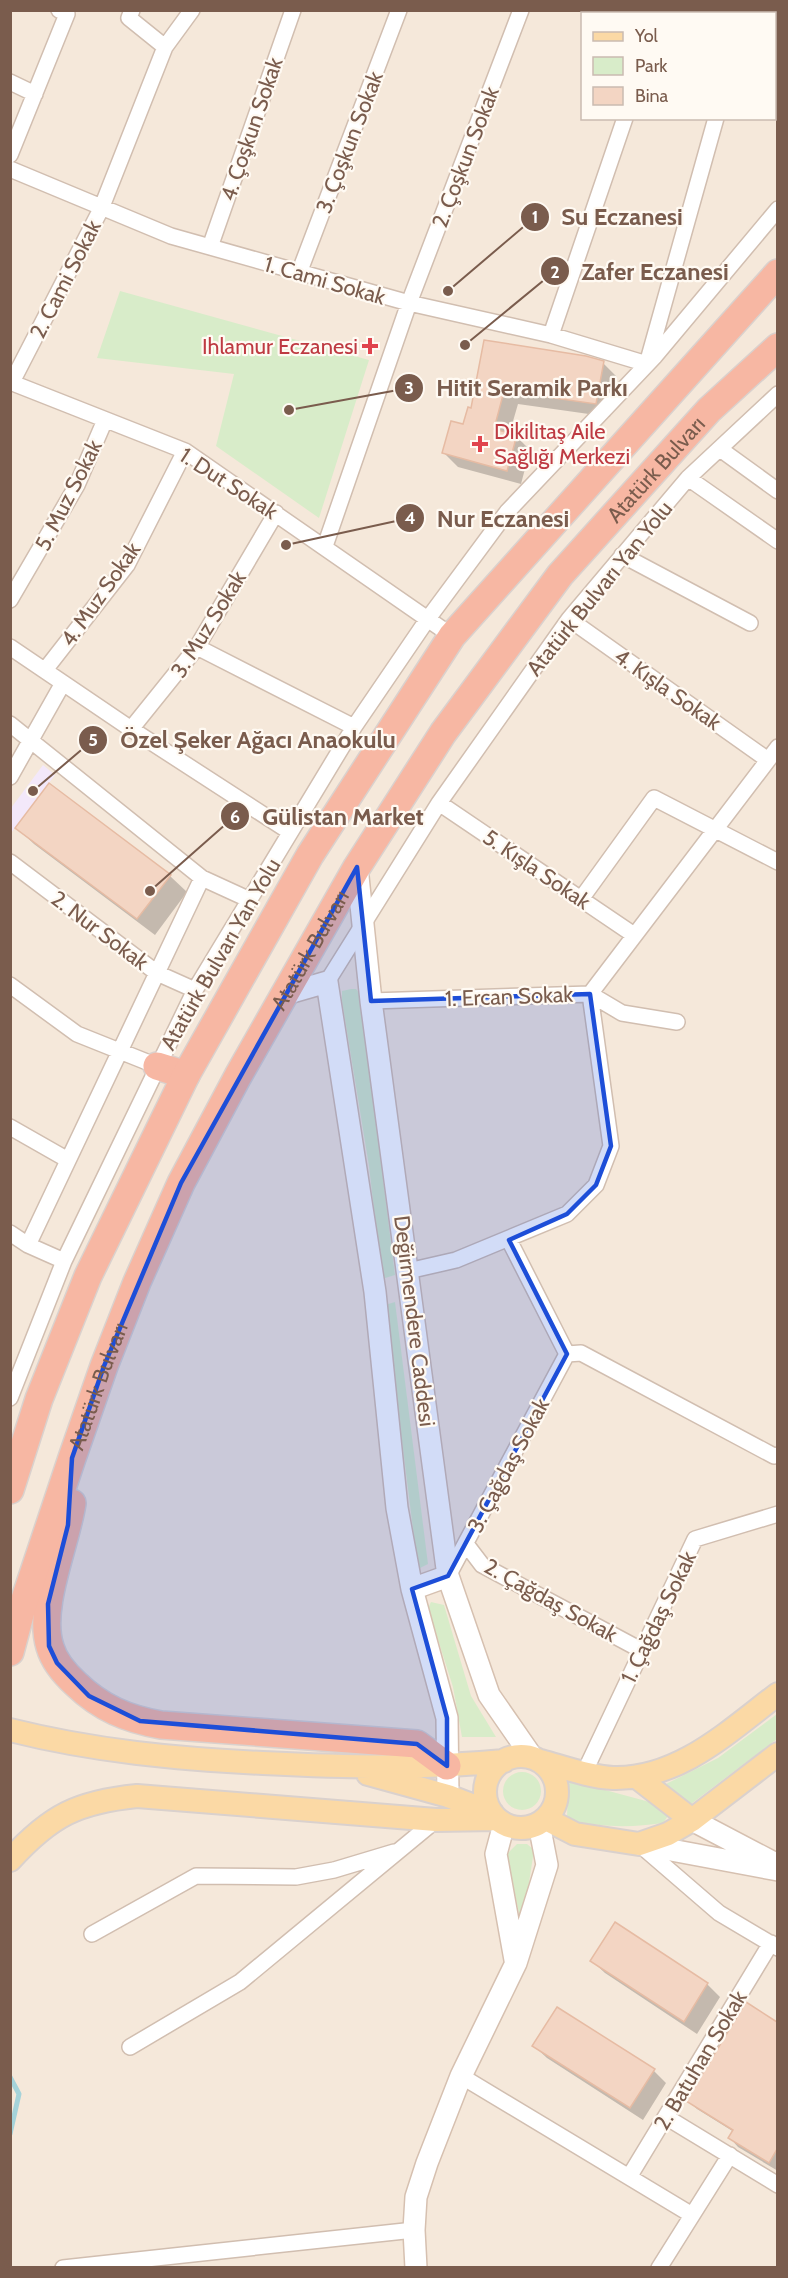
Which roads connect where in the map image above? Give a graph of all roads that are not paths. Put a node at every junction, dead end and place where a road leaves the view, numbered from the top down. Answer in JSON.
{"nodes":[{"id":1,"x":132,"y":10,"type":"edge"},
{"id":2,"x":192,"y":10,"type":"edge"},
{"id":3,"x":293,"y":10,"type":"edge"},
{"id":4,"x":399,"y":10,"type":"edge"},
{"id":5,"x":521,"y":10,"type":"edge"},
{"id":6,"x":63,"y":12,"type":"edge"},
{"id":7,"x":165,"y":47,"type":"junction"},
{"id":8,"x":10,"y":82,"type":"edge"},
{"id":9,"x":35,"y":94,"type":"junction"},
{"id":10,"x":624,"y":120,"type":"edge"},
{"id":11,"x":715,"y":120,"type":"edge"},
{"id":12,"x":10,"y":155,"type":"edge"},
{"id":13,"x":10,"y":169,"type":"edge"},
{"id":14,"x":101,"y":209,"type":"junction"},
{"id":15,"x":776,"y":214,"type":"edge"},
{"id":16,"x":210,"y":247,"type":"junction"},
{"id":17,"x":299,"y":273,"type":"junction"},
{"id":18,"x":777,"y":273,"type":"edge"},
{"id":19,"x":409,"y":303,"type":"junction"},
{"id":20,"x":551,"y":335,"type":"junction"},
{"id":21,"x":777,"y":347,"type":"edge"},
{"id":22,"x":647,"y":364,"type":"junction"},
{"id":23,"x":11,"y":382,"type":"edge"},
{"id":24,"x":777,"y":394,"type":"edge"},
{"id":25,"x":105,"y":420,"type":"junction"},
{"id":26,"x":720,"y":449,"type":"junction"},
{"id":27,"x":185,"y":451,"type":"junction"},
{"id":28,"x":688,"y":478,"type":"junction"},
{"id":29,"x":777,"y":491,"type":"edge"},
{"id":30,"x":276,"y":513,"type":"junction"},
{"id":31,"x":777,"y":541,"type":"edge"},
{"id":32,"x":325,"y":546,"type":"junction"},
{"id":33,"x":622,"y":555,"type":"junction"},
{"id":34,"x":10,"y":600,"type":"edge"},
{"id":35,"x":569,"y":619,"type":"junction"},
{"id":36,"x":427,"y":620,"type":"junction"},
{"id":37,"x":750,"y":623,"type":"dead end"},
{"id":38,"x":452,"y":636,"type":"junction"},
{"id":39,"x":10,"y":647,"type":"edge"},
{"id":40,"x":197,"y":647,"type":"junction"},
{"id":41,"x":45,"y":670,"type":"junction"},
{"id":42,"x":63,"y":683,"type":"junction"},
{"id":43,"x":10,"y":724,"type":"edge"},
{"id":44,"x":354,"y":727,"type":"junction"},
{"id":45,"x":132,"y":729,"type":"junction"},
{"id":46,"x":31,"y":740,"type":"junction"},
{"id":47,"x":773,"y":753,"type":"edge"},
{"id":48,"x":10,"y":777,"type":"edge"},
{"id":49,"x":439,"y":803,"type":"junction"},
{"id":50,"x":714,"y":831,"type":"junction"},
{"id":51,"x":290,"y":832,"type":"junction"},
{"id":52,"x":10,"y":862,"type":"edge"},
{"id":53,"x":777,"y":862,"type":"edge"},
{"id":54,"x":357,"y":867,"type":"junction"},
{"id":55,"x":202,"y":878,"type":"junction"},
{"id":56,"x":581,"y":899,"type":"junction"},
{"id":57,"x":250,"y":900,"type":"junction"},
{"id":58,"x":362,"y":924,"type":"junction"},
{"id":59,"x":634,"y":935,"type":"junction"},
{"id":60,"x":157,"y":973,"type":"junction"},
{"id":61,"x":327,"y":982,"type":"junction"},
{"id":62,"x":10,"y":985,"type":"edge"},
{"id":63,"x":195,"y":990,"type":"junction"},
{"id":64,"x":590,"y":994,"type":"junction"},
{"id":65,"x":282,"y":995,"type":"junction"},
{"id":66,"x":371,"y":1000,"type":"junction"},
{"id":67,"x":676,"y":1022,"type":"dead end"},
{"id":68,"x":119,"y":1052,"type":"junction"},
{"id":69,"x":157,"y":1066,"type":"junction"},
{"id":70,"x":186,"y":1075,"type":"junction"},
{"id":71,"x":10,"y":1127,"type":"edge"},
{"id":72,"x":68,"y":1160,"type":"junction"},
{"id":73,"x":10,"y":1233,"type":"edge"},
{"id":74,"x":509,"y":1240,"type":"junction"},
{"id":75,"x":28,"y":1245,"type":"junction"},
{"id":76,"x":64,"y":1261,"type":"junction"},
{"id":77,"x":409,"y":1278,"type":"junction"},
{"id":78,"x":375,"y":1292,"type":"junction"},
{"id":79,"x":567,"y":1354,"type":"junction"},
{"id":80,"x":10,"y":1398,"type":"edge"},
{"id":81,"x":777,"y":1455,"type":"edge"},
{"id":82,"x":72,"y":1458,"type":"junction"},
{"id":83,"x":10,"y":1490,"type":"edge"},
{"id":84,"x":777,"y":1514,"type":"edge"},
{"id":85,"x":466,"y":1544,"type":"junction"},
{"id":86,"x":448,"y":1576,"type":"junction"},
{"id":87,"x":412,"y":1589,"type":"junction"},
{"id":88,"x":641,"y":1650,"type":"junction"},
{"id":89,"x":10,"y":1652,"type":"edge"},
{"id":90,"x":777,"y":1694,"type":"edge"},
{"id":91,"x":10,"y":1730,"type":"edge"},
{"id":92,"x":777,"y":1754,"type":"edge"},
{"id":93,"x":536,"y":1759,"type":"junction"},
{"id":94,"x":504,"y":1761,"type":"junction"},
{"id":95,"x":447,"y":1766,"type":"junction"},
{"id":96,"x":340,"y":1767,"type":"junction"},
{"id":97,"x":584,"y":1773,"type":"junction"},
{"id":98,"x":638,"y":1778,"type":"junction"},
{"id":99,"x":448,"y":1796,"type":"junction"},
{"id":100,"x":497,"y":1818,"type":"junction"},
{"id":101,"x":436,"y":1820,"type":"junction"},
{"id":102,"x":692,"y":1820,"type":"junction"},
{"id":103,"x":542,"y":1821,"type":"junction"},
{"id":104,"x":639,"y":1844,"type":"junction"},
{"id":105,"x":400,"y":1850,"type":"junction"},
{"id":106,"x":10,"y":1860,"type":"edge"},
{"id":107,"x":777,"y":1865,"type":"edge"},
{"id":108,"x":777,"y":1870,"type":"edge"},
{"id":109,"x":92,"y":1934,"type":"dead end"},
{"id":110,"x":774,"y":1946,"type":"edge"},
{"id":111,"x":516,"y":1964,"type":"junction"},
{"id":112,"x":130,"y":2047,"type":"dead end"},
{"id":113,"x":460,"y":2076,"type":"junction"},
{"id":114,"x":666,"y":2117,"type":"junction"},
{"id":115,"x":730,"y":2155,"type":"junction"},
{"id":116,"x":629,"y":2177,"type":"junction"},
{"id":117,"x":777,"y":2185,"type":"edge"},
{"id":118,"x":692,"y":2215,"type":"junction"},
{"id":119,"x":414,"y":2230,"type":"junction"},
{"id":120,"x":63,"y":2267,"type":"edge"},
{"id":121,"x":416,"y":2268,"type":"edge"},
{"id":122,"x":659,"y":2268,"type":"edge"}],
"edges":[{"from":1,"to":7,"type":"street"},
{"from":2,"to":7,"type":"street","name":"2. Cami Sokak"},
{"from":3,"to":16,"type":"street","name":"4. Çoşkun Sokak"},
{"from":4,"to":17,"type":"street","name":"3. Çoşkun Sokak"},
{"from":5,"to":19,"type":"street","name":"2. Çoşkun Sokak"},
{"from":6,"to":9,"type":"street"},
{"from":7,"to":14,"type":"street","name":"2. Cami Sokak"},
{"from":8,"to":9,"type":"street"},
{"from":9,"to":12,"type":"street"},
{"from":10,"to":20,"type":"street"},
{"from":11,"to":22,"type":"street"},
{"from":13,"to":14,"type":"street","name":"1. Cami Sokak"},
{"from":14,"to":16,"type":"street","name":"1. Cami Sokak"},
{"from":14,"to":23,"type":"street","name":"2. Cami Sokak"},
{"from":15,"to":22,"type":"street","name":"Atatürk Bulvarı Yan Yolu"},
{"from":16,"to":17,"type":"street","name":"1. Cami Sokak"},
{"from":17,"to":19,"type":"street","name":"1. Cami Sokak"},
{"from":18,"to":38,"type":"highway","name":"Atatürk Bulvarı"},
{"from":19,"to":20,"type":"street","name":"1. Cami Sokak"},
{"from":19,"to":32,"type":"street","name":"2. Çoşkun Sokak"},
{"from":20,"to":22,"type":"street","name":"1. Cami Sokak"},
{"from":21,"to":54,"type":"highway","name":"Atatürk Bulvarı"},
{"from":22,"to":36,"type":"street","name":"Atatürk Bulvarı Yan Yolu"},
{"from":23,"to":25,"type":"street","name":"1. Dut Sokak"},
{"from":24,"to":26,"type":"street","name":"Atatürk Bulvarı Yan Yolu"},
{"from":25,"to":27,"type":"street","name":"1. Dut Sokak"},
{"from":25,"to":34,"type":"street","name":"5. Muz Sokak"},
{"from":26,"to":28,"type":"street","name":"Atatürk Bulvarı Yan Yolu"},
{"from":26,"to":29,"type":"street"},
{"from":27,"to":30,"type":"street","name":"1. Dut Sokak"},
{"from":27,"to":41,"type":"street","name":"4. Muz Sokak"},
{"from":28,"to":31,"type":"street"},
{"from":28,"to":33,"type":"street","name":"Atatürk Bulvarı Yan Yolu"},
{"from":30,"to":32,"type":"street","name":"1. Dut Sokak"},
{"from":30,"to":40,"type":"street","name":"3. Muz Sokak"},
{"from":32,"to":36,"type":"street","name":"1. Dut Sokak"},
{"from":33,"to":35,"type":"street","name":"Atatürk Bulvarı Yan Yolu"},
{"from":33,"to":37,"type":"street"},
{"from":35,"to":47,"type":"street","name":"4. Kışla Sokak"},
{"from":35,"to":49,"type":"street","name":"Atatürk Bulvarı Yan Yolu"},
{"from":36,"to":38,"type":"street","name":"1. Dut Sokak"},
{"from":36,"to":44,"type":"street","name":"Atatürk Bulvarı Yan Yolu"},
{"from":38,"to":70,"type":"highway","name":"Atatürk Bulvarı"},
{"from":39,"to":41,"type":"street"},
{"from":40,"to":44,"type":"street"},
{"from":40,"to":45,"type":"street","name":"3. Muz Sokak"},
{"from":41,"to":42,"type":"street"},
{"from":42,"to":45,"type":"street"},
{"from":42,"to":46,"type":"street"},
{"from":43,"to":46,"type":"street"},
{"from":44,"to":51,"type":"street","name":"Atatürk Bulvarı Yan Yolu"},
{"from":45,"to":51,"type":"street"},
{"from":46,"to":48,"type":"street"},
{"from":46,"to":55,"type":"street"},
{"from":47,"to":50,"type":"street"},
{"from":49,"to":56,"type":"street","name":"5. Kışla Sokak"},
{"from":49,"to":58,"type":"street","name":"Atatürk Bulvarı Yan Yolu"},
{"from":50,"to":53,"type":"street"},
{"from":50,"to":56,"type":"street"},
{"from":50,"to":59,"type":"street"},
{"from":51,"to":57,"type":"street","name":"Atatürk Bulvarı Yan Yolu"},
{"from":52,"to":60,"type":"street","name":"2. Nur Sokak"},
{"from":54,"to":58,"type":"street","name":"Değirmendere Caddesi"},
{"from":54,"to":65,"type":"highway","name":"Atatürk Bulvarı"},
{"from":55,"to":57,"type":"street"},
{"from":55,"to":60,"type":"street"},
{"from":56,"to":59,"type":"street","name":"5. Kışla Sokak"},
{"from":57,"to":63,"type":"street","name":"Atatürk Bulvarı Yan Yolu"},
{"from":58,"to":61,"type":"street","name":"Atatürk Bulvarı Yan Yolu"},
{"from":58,"to":66,"type":"street","name":"Değirmendere Caddesi"},
{"from":59,"to":64,"type":"street"},
{"from":60,"to":63,"type":"street","name":"2. Nur Sokak"},
{"from":60,"to":68,"type":"street"},
{"from":61,"to":65,"type":"street"},
{"from":61,"to":78,"type":"street","name":"Değirmendere Caddesi"},
{"from":62,"to":68,"type":"street"},
{"from":63,"to":69,"type":"street","name":"Atatürk Bulvarı Yan Yolu"},
{"from":64,"to":66,"type":"street","name":"1. Ercan Sokak"},
{"from":64,"to":67,"type":"street","name":"1. Ercan Sokak"},
{"from":64,"to":74,"type":"street"},
{"from":65,"to":82,"type":"highway","name":"Atatürk Bulvarı"},
{"from":66,"to":77,"type":"street","name":"Değirmendere Caddesi"},
{"from":68,"to":69,"type":"street"},
{"from":68,"to":72,"type":"street"},
{"from":69,"to":70,"type":"highway"},
{"from":69,"to":76,"type":"street","name":"Atatürk Bulvarı Yan Yolu"},
{"from":70,"to":83,"type":"highway","name":"Atatürk Bulvarı"},
{"from":71,"to":72,"type":"street"},
{"from":72,"to":75,"type":"street"},
{"from":73,"to":75,"type":"street"},
{"from":74,"to":77,"type":"street"},
{"from":74,"to":79,"type":"street"},
{"from":75,"to":76,"type":"street"},
{"from":76,"to":80,"type":"street","name":"Atatürk Bulvarı Yan Yolu"},
{"from":77,"to":78,"type":"street"},
{"from":77,"to":86,"type":"street","name":"Değirmendere Caddesi"},
{"from":78,"to":87,"type":"street","name":"Değirmendere Caddesi"},
{"from":79,"to":81,"type":"street"},
{"from":79,"to":85,"type":"street","name":"3. Çağdaş Sokak"},
{"from":82,"to":89,"type":"highway","name":"Atatürk Bulvarı"},
{"from":82,"to":95,"type":"highway"},
{"from":84,"to":88,"type":"street","name":"1. Çağdaş Sokak"},
{"from":85,"to":86,"type":"street","name":"3. Çağdaş Sokak"},
{"from":85,"to":88,"type":"street","name":"2. Çağdaş Sokak"},
{"from":86,"to":87,"type":"street"},
{"from":86,"to":93,"type":"street","name":"Değirmendere Caddesi"},
{"from":87,"to":95,"type":"street","name":"Değirmendere Caddesi"},
{"from":88,"to":97,"type":"street","name":"1. Çağdaş Sokak"},
{"from":90,"to":98,"type":"main road"},
{"from":91,"to":96,"type":"main road"},
{"from":92,"to":102,"type":"main road"},
{"from":93,"to":94,"type":"main road"},
{"from":93,"to":97,"type":"main road"},
{"from":93,"to":103,"type":"main road"},
{"from":94,"to":95,"type":"main road"},
{"from":94,"to":100,"type":"main road"},
{"from":95,"to":96,"type":"main road"},
{"from":95,"to":99,"type":"street","name":"Değirmendere Caddesi"},
{"from":96,"to":99,"type":"main road"},
{"from":97,"to":98,"type":"main road"},
{"from":98,"to":102,"type":"main road"},
{"from":99,"to":100,"type":"main road"},
{"from":100,"to":101,"type":"main road"},
{"from":100,"to":103,"type":"main road"},
{"from":100,"to":111,"type":"street"},
{"from":101,"to":105,"type":"street"},
{"from":101,"to":106,"type":"main road"},
{"from":102,"to":104,"type":"main road"},
{"from":102,"to":107,"type":"street"},
{"from":103,"to":104,"type":"main road"},
{"from":103,"to":111,"type":"street"},
{"from":104,"to":108,"type":"street"},
{"from":104,"to":110,"type":"street"},
{"from":105,"to":109,"type":"street"},
{"from":105,"to":112,"type":"street"},
{"from":110,"to":114,"type":"street","name":"2. Batuhan Sokak"},
{"from":111,"to":113,"type":"street"},
{"from":113,"to":116,"type":"street"},
{"from":113,"to":119,"type":"street"},
{"from":114,"to":115,"type":"street"},
{"from":114,"to":116,"type":"street","name":"2. Batuhan Sokak"},
{"from":115,"to":117,"type":"street"},
{"from":115,"to":118,"type":"street"},
{"from":116,"to":118,"type":"street"},
{"from":118,"to":122,"type":"street"},
{"from":119,"to":120,"type":"street"},
{"from":119,"to":121,"type":"street"}]}
